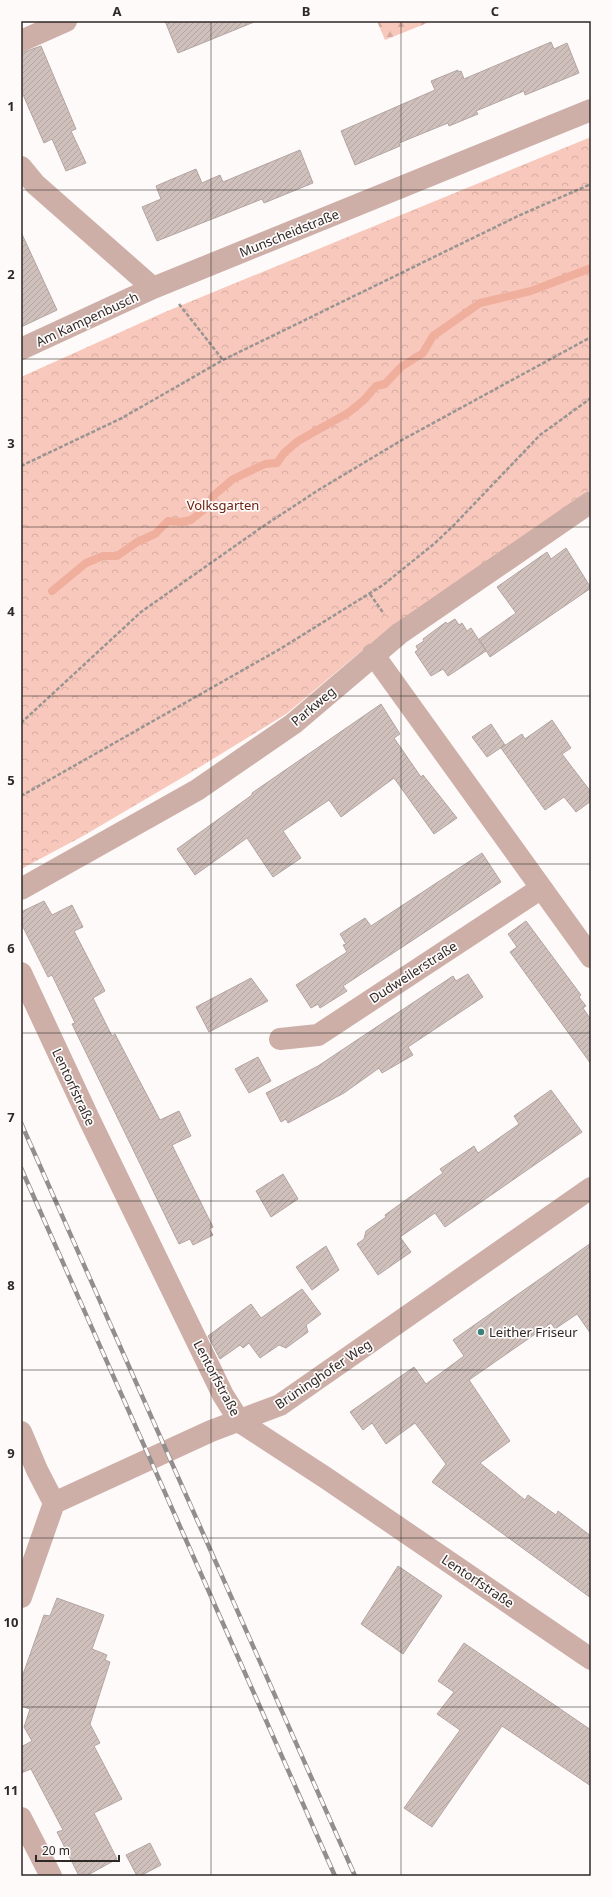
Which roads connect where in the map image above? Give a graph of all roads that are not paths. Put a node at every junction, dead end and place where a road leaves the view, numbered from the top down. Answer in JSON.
{"nodes":[{"id":1,"x":66,"y":21,"type":"edge"},
{"id":2,"x":21,"y":41,"type":"edge"},
{"id":3,"x":591,"y":110,"type":"edge"},
{"id":4,"x":21,"y":167,"type":"edge"},
{"id":5,"x":153,"y":288,"type":"junction"},
{"id":6,"x":21,"y":349,"type":"edge"},
{"id":7,"x":591,"y":502,"type":"edge"},
{"id":8,"x":373,"y":654,"type":"junction"},
{"id":9,"x":21,"y":889,"type":"edge"},
{"id":10,"x":540,"y":889,"type":"junction"},
{"id":11,"x":591,"y":957,"type":"edge"},
{"id":12,"x":21,"y":974,"type":"edge"},
{"id":13,"x":280,"y":1039,"type":"dead end"},
{"id":14,"x":591,"y":1188,"type":"edge"},
{"id":15,"x":240,"y":1422,"type":"junction"},
{"id":16,"x":21,"y":1432,"type":"edge"},
{"id":17,"x":54,"y":1503,"type":"junction"},
{"id":18,"x":21,"y":1597,"type":"edge"},
{"id":19,"x":591,"y":1659,"type":"edge"},
{"id":20,"x":21,"y":1818,"type":"edge"},
{"id":21,"x":51,"y":1876,"type":"edge"}],
"edges":[{"from":1,"to":2,"type":"street"},
{"from":3,"to":5,"type":"street","name":"Munscheidstraße"},
{"from":4,"to":5,"type":"street"},
{"from":5,"to":6,"type":"street","name":"Am Kampenbusch"},
{"from":7,"to":8,"type":"street","name":"Parkweg"},
{"from":8,"to":9,"type":"street","name":"Parkweg"},
{"from":8,"to":10,"type":"street"},
{"from":10,"to":11,"type":"street"},
{"from":10,"to":13,"type":"street","name":"Dudweilerstraße"},
{"from":12,"to":15,"type":"street","name":"Lentorfstraße"},
{"from":14,"to":15,"type":"street","name":"Brüninghofer Weg"},
{"from":15,"to":17,"type":"street","name":"Brüninghofer Weg"},
{"from":15,"to":19,"type":"street","name":"Lentorfstraße"},
{"from":16,"to":17,"type":"street"},
{"from":17,"to":18,"type":"street"},
{"from":20,"to":21,"type":"street"}]}
